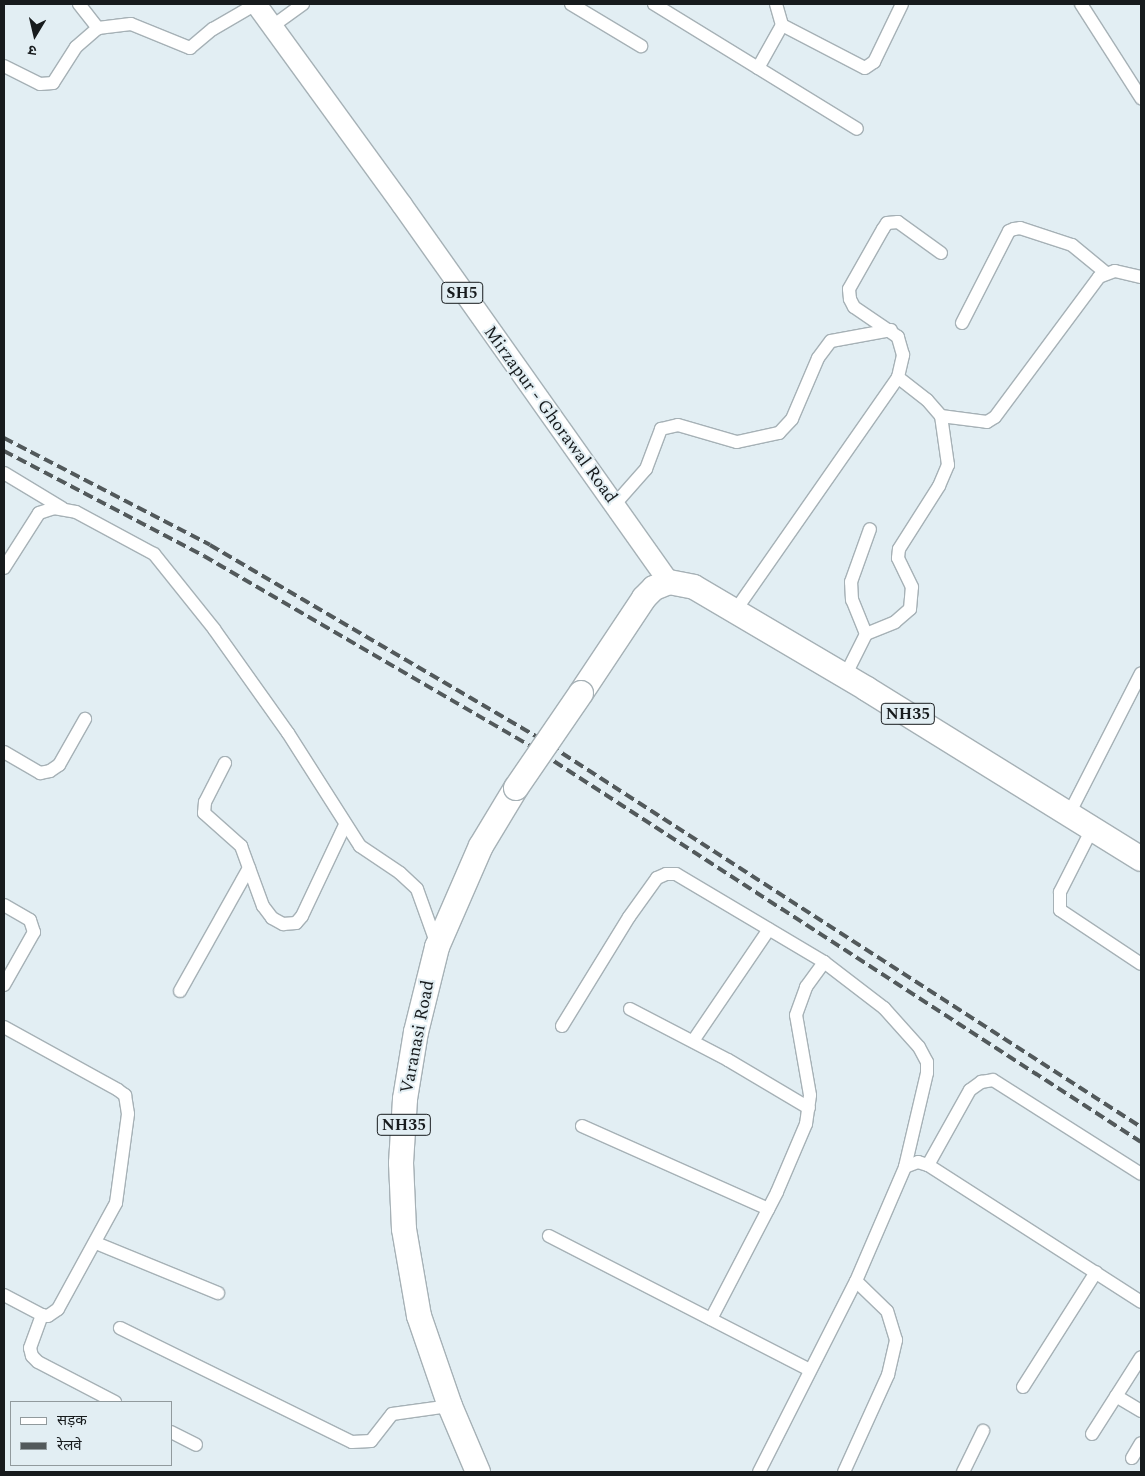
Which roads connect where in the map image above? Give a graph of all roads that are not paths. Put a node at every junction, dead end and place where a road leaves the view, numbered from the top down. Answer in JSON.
{"nodes":[{"id":1,"x":79,"y":4,"type":"edge"},
{"id":2,"x":256,"y":4,"type":"edge"},
{"id":3,"x":303,"y":4,"type":"edge"},
{"id":4,"x":571,"y":4,"type":"edge"},
{"id":5,"x":654,"y":4,"type":"edge"},
{"id":6,"x":776,"y":4,"type":"edge"},
{"id":7,"x":902,"y":4,"type":"edge"},
{"id":8,"x":1080,"y":4,"type":"edge"},
{"id":9,"x":274,"y":25,"type":"junction"},
{"id":10,"x":782,"y":25,"type":"junction"},
{"id":11,"x":98,"y":28,"type":"junction"},
{"id":12,"x":641,"y":46,"type":"dead end"},
{"id":13,"x":4,"y":66,"type":"edge"},
{"id":14,"x":758,"y":68,"type":"junction"},
{"id":15,"x":1141,"y":98,"type":"edge"},
{"id":16,"x":857,"y":129,"type":"dead end"},
{"id":17,"x":941,"y":253,"type":"dead end"},
{"id":18,"x":1106,"y":273,"type":"junction"},
{"id":19,"x":1141,"y":277,"type":"edge"},
{"id":20,"x":962,"y":323,"type":"dead end"},
{"id":21,"x":890,"y":330,"type":"junction"},
{"id":22,"x":898,"y":376,"type":"junction"},
{"id":23,"x":941,"y":416,"type":"junction"},
{"id":24,"x":4,"y":473,"type":"edge"},
{"id":25,"x":615,"y":504,"type":"junction"},
{"id":26,"x":62,"y":508,"type":"junction"},
{"id":27,"x":870,"y":529,"type":"dead end"},
{"id":28,"x":4,"y":568,"type":"edge"},
{"id":29,"x":669,"y":582,"type":"junction"},
{"id":30,"x":735,"y":612,"type":"junction"},
{"id":31,"x":866,"y":634,"type":"junction"},
{"id":32,"x":1141,"y":673,"type":"edge"},
{"id":33,"x":845,"y":676,"type":"junction"},
{"id":34,"x":85,"y":719,"type":"dead end"},
{"id":35,"x":8,"y":755,"type":"edge"},
{"id":36,"x":225,"y":763,"type":"dead end"},
{"id":37,"x":4,"y":769,"type":"edge"},
{"id":38,"x":1069,"y":814,"type":"junction"},
{"id":39,"x":345,"y":825,"type":"junction"},
{"id":40,"x":1092,"y":829,"type":"junction"},
{"id":41,"x":1141,"y":859,"type":"edge"},
{"id":42,"x":249,"y":868,"type":"junction"},
{"id":43,"x":4,"y":905,"type":"edge"},
{"id":44,"x":769,"y":929,"type":"junction"},
{"id":45,"x":437,"y":947,"type":"junction"},
{"id":46,"x":824,"y":962,"type":"junction"},
{"id":47,"x":1141,"y":964,"type":"edge"},
{"id":48,"x":4,"y":985,"type":"edge"},
{"id":49,"x":180,"y":991,"type":"dead end"},
{"id":50,"x":630,"y":1009,"type":"dead end"},
{"id":51,"x":562,"y":1026,"type":"dead end"},
{"id":52,"x":4,"y":1027,"type":"edge"},
{"id":53,"x":693,"y":1042,"type":"junction"},
{"id":54,"x":810,"y":1108,"type":"junction"},
{"id":55,"x":582,"y":1126,"type":"dead end"},
{"id":56,"x":928,"y":1165,"type":"junction"},
{"id":57,"x":905,"y":1167,"type":"junction"},
{"id":58,"x":1141,"y":1174,"type":"edge"},
{"id":59,"x":768,"y":1209,"type":"junction"},
{"id":60,"x":549,"y":1236,"type":"dead end"},
{"id":61,"x":96,"y":1243,"type":"junction"},
{"id":62,"x":1096,"y":1272,"type":"junction"},
{"id":63,"x":856,"y":1281,"type":"junction"},
{"id":64,"x":218,"y":1294,"type":"dead end"},
{"id":65,"x":4,"y":1295,"type":"edge"},
{"id":66,"x":1141,"y":1302,"type":"edge"},
{"id":67,"x":42,"y":1315,"type":"junction"},
{"id":68,"x":711,"y":1319,"type":"junction"},
{"id":69,"x":120,"y":1328,"type":"dead end"},
{"id":70,"x":1141,"y":1356,"type":"edge"},
{"id":71,"x":810,"y":1370,"type":"junction"},
{"id":72,"x":1023,"y":1387,"type":"dead end"},
{"id":73,"x":1116,"y":1396,"type":"junction"},
{"id":74,"x":113,"y":1401,"type":"edge"},
{"id":75,"x":450,"y":1406,"type":"junction"},
{"id":76,"x":1141,"y":1411,"type":"edge"},
{"id":77,"x":983,"y":1431,"type":"dead end"},
{"id":78,"x":172,"y":1433,"type":"edge"},
{"id":79,"x":1092,"y":1434,"type":"dead end"},
{"id":80,"x":1141,"y":1443,"type":"edge"},
{"id":81,"x":196,"y":1445,"type":"dead end"},
{"id":82,"x":1132,"y":1458,"type":"dead end"},
{"id":83,"x":478,"y":1472,"type":"edge"},
{"id":84,"x":759,"y":1472,"type":"edge"},
{"id":85,"x":844,"y":1472,"type":"edge"},
{"id":86,"x":962,"y":1472,"type":"edge"}],
"edges":[{"from":1,"to":11,"type":"street"},
{"from":2,"to":9,"type":"main road","name":"Mirzapur - Ghorawal Road","number":"SH5"},
{"from":2,"to":11,"type":"street"},
{"from":3,"to":9,"type":"street"},
{"from":4,"to":12,"type":"street"},
{"from":5,"to":14,"type":"street"},
{"from":6,"to":10,"type":"street"},
{"from":7,"to":10,"type":"street"},
{"from":8,"to":15,"type":"street"},
{"from":9,"to":25,"type":"main road","name":"Mirzapur - Ghorawal Road","number":"SH5"},
{"from":10,"to":14,"type":"street"},
{"from":11,"to":13,"type":"street"},
{"from":14,"to":16,"type":"street"},
{"from":17,"to":21,"type":"street"},
{"from":18,"to":19,"type":"street"},
{"from":18,"to":20,"type":"street"},
{"from":18,"to":23,"type":"street"},
{"from":21,"to":22,"type":"street"},
{"from":21,"to":25,"type":"street"},
{"from":22,"to":23,"type":"street"},
{"from":22,"to":30,"type":"street"},
{"from":23,"to":31,"type":"street"},
{"from":24,"to":26,"type":"street"},
{"from":25,"to":29,"type":"main road","name":"Mirzapur - Ghorawal Road","number":"SH5"},
{"from":26,"to":28,"type":"street"},
{"from":26,"to":39,"type":"street"},
{"from":27,"to":31,"type":"street"},
{"from":29,"to":30,"type":"highway","number":"NH35"},
{"from":29,"to":45,"type":"highway","name":"Varanasi Road","number":"NH35","bridge":true},
{"from":30,"to":33,"type":"highway","number":"NH35"},
{"from":31,"to":33,"type":"street"},
{"from":32,"to":38,"type":"street"},
{"from":33,"to":38,"type":"highway","number":"NH35"},
{"from":34,"to":35,"type":"street"},
{"from":35,"to":37,"type":"street"},
{"from":36,"to":42,"type":"street"},
{"from":38,"to":40,"type":"highway","number":"NH35"},
{"from":39,"to":42,"type":"street"},
{"from":39,"to":45,"type":"street"},
{"from":40,"to":41,"type":"highway","number":"NH35"},
{"from":40,"to":47,"type":"street"},
{"from":42,"to":49,"type":"street"},
{"from":43,"to":48,"type":"street"},
{"from":44,"to":46,"type":"street"},
{"from":44,"to":51,"type":"street"},
{"from":44,"to":53,"type":"street"},
{"from":45,"to":75,"type":"highway","name":"Varanasi Road","number":"NH35"},
{"from":46,"to":54,"type":"street"},
{"from":46,"to":57,"type":"street"},
{"from":50,"to":53,"type":"street"},
{"from":52,"to":61,"type":"street"},
{"from":53,"to":54,"type":"street"},
{"from":54,"to":59,"type":"street"},
{"from":55,"to":59,"type":"street"},
{"from":56,"to":57,"type":"street"},
{"from":56,"to":58,"type":"street"},
{"from":56,"to":62,"type":"street"},
{"from":57,"to":63,"type":"street"},
{"from":59,"to":68,"type":"street"},
{"from":60,"to":68,"type":"street"},
{"from":61,"to":64,"type":"street"},
{"from":61,"to":67,"type":"street"},
{"from":62,"to":66,"type":"street"},
{"from":62,"to":72,"type":"street"},
{"from":63,"to":71,"type":"street"},
{"from":63,"to":85,"type":"street"},
{"from":65,"to":67,"type":"street"},
{"from":67,"to":74,"type":"street"},
{"from":68,"to":71,"type":"street"},
{"from":69,"to":75,"type":"street"},
{"from":70,"to":73,"type":"street"},
{"from":71,"to":84,"type":"street"},
{"from":73,"to":76,"type":"street"},
{"from":73,"to":79,"type":"street"},
{"from":75,"to":83,"type":"highway","name":"Varanasi Road","number":"NH35"},
{"from":77,"to":86,"type":"street"},
{"from":78,"to":81,"type":"street"},
{"from":80,"to":82,"type":"street"}]}
